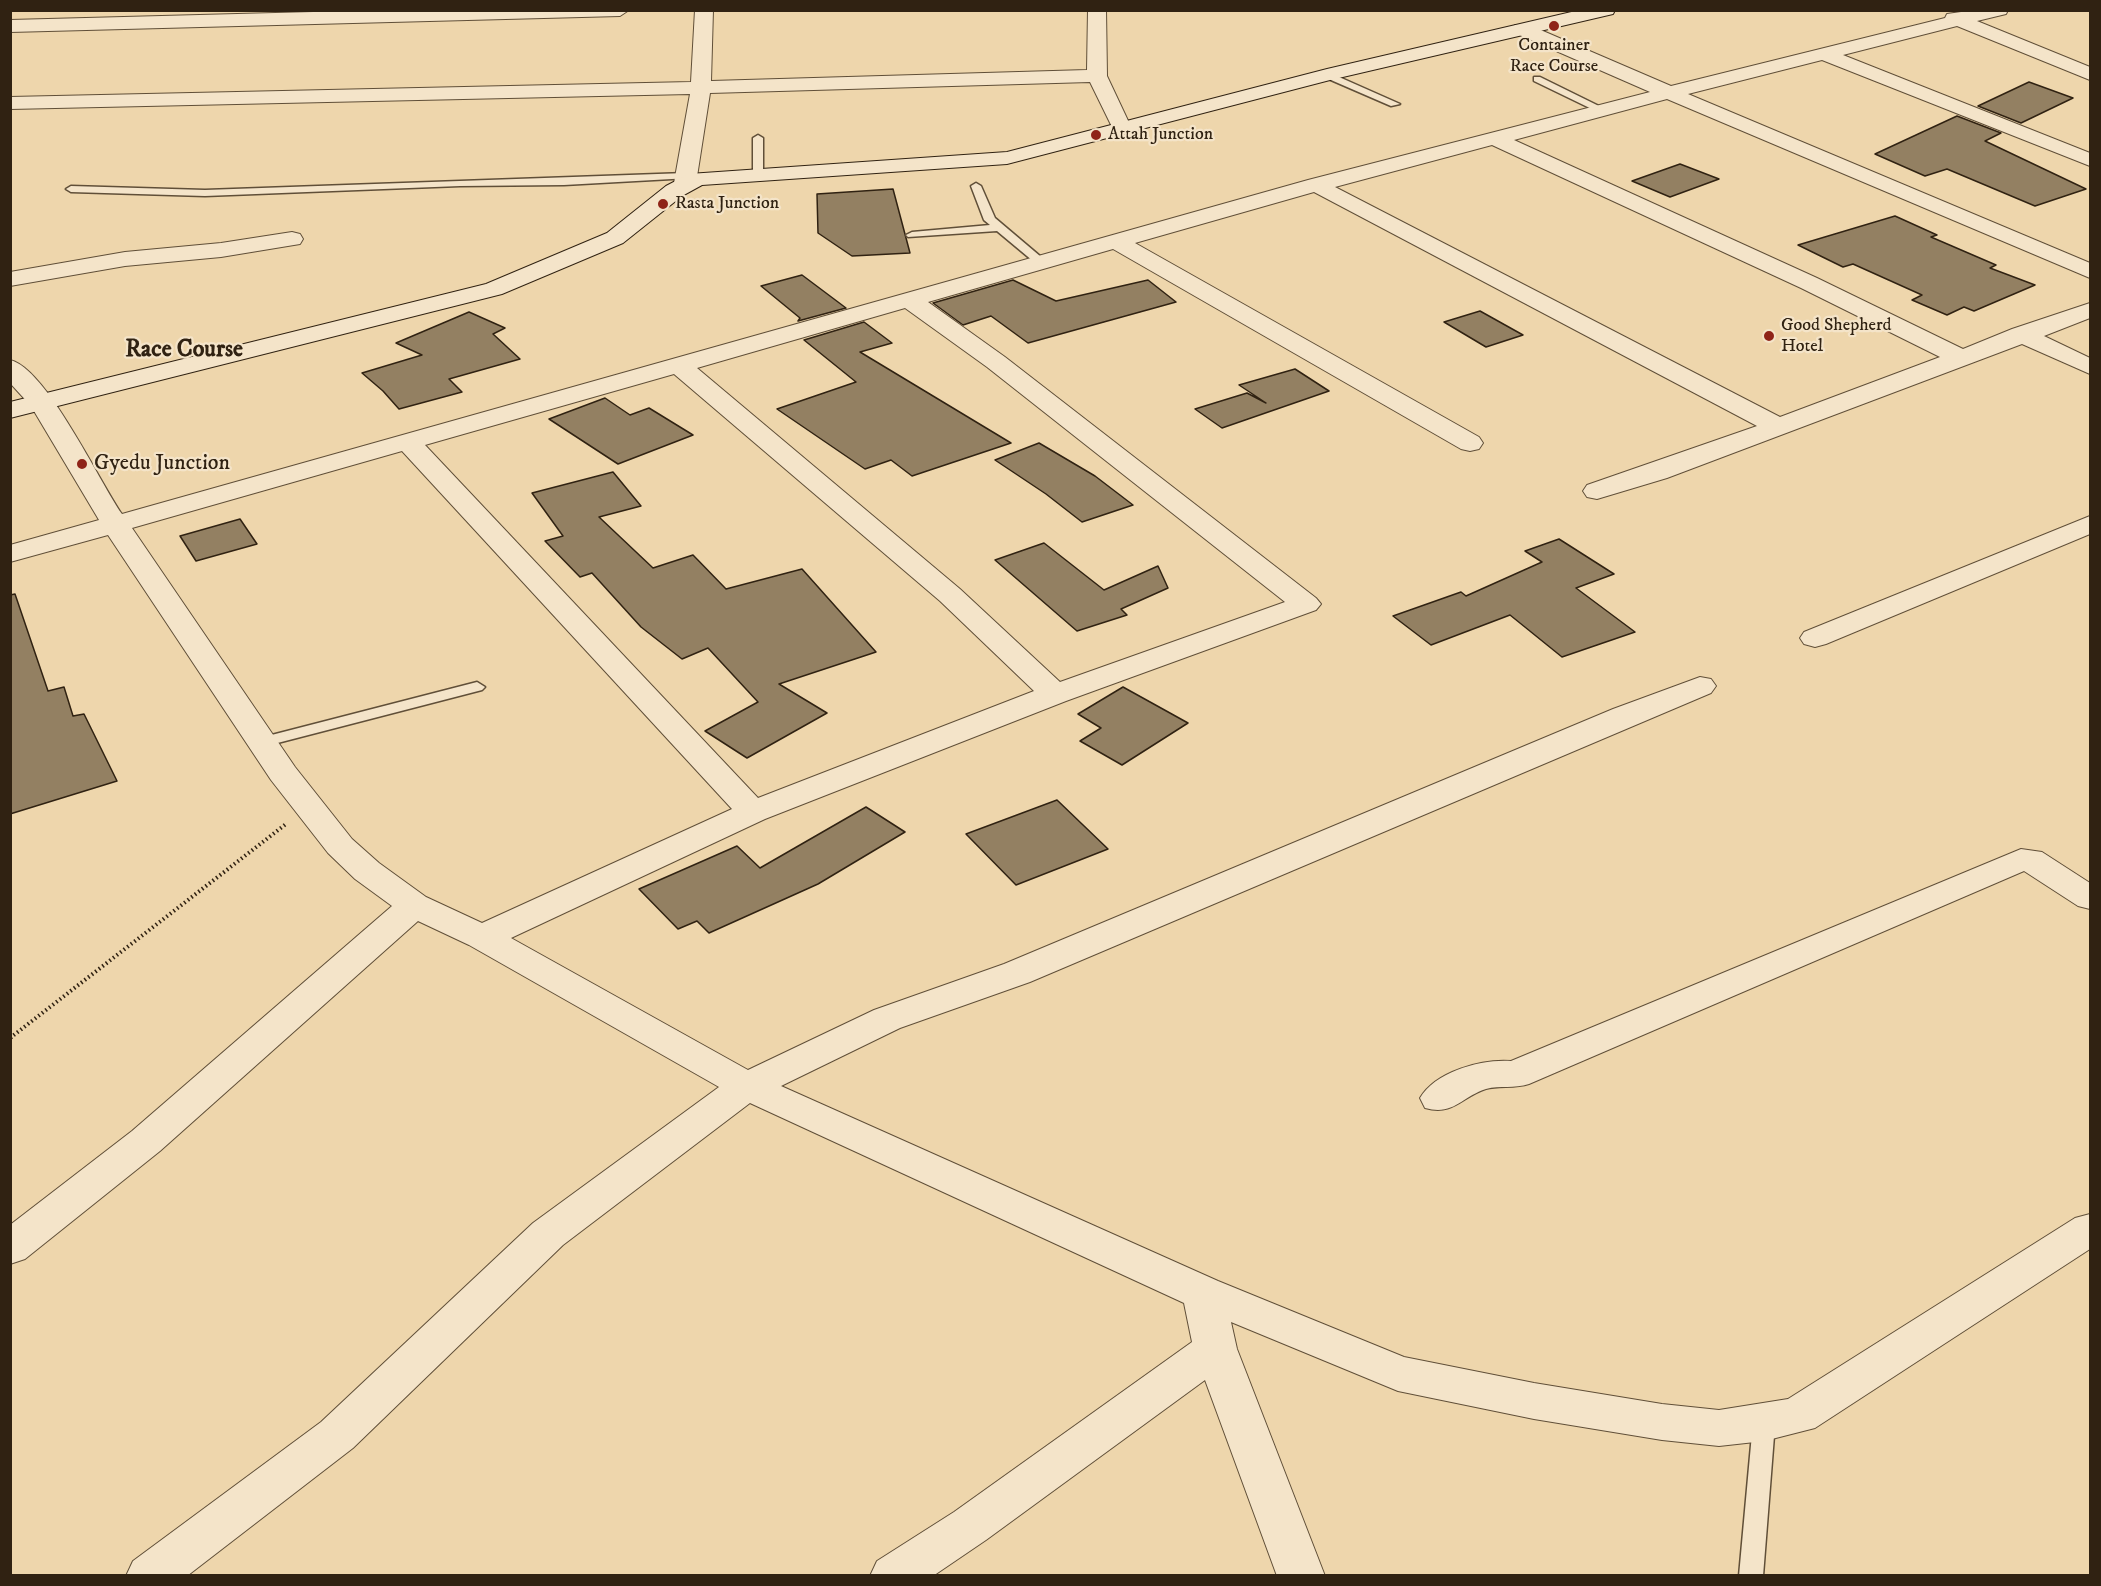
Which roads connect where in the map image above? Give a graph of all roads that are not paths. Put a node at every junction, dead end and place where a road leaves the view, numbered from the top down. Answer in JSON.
{"nodes":[{"id":1,"x":620,"y":10,"type":"edge"},
{"id":2,"x":704,"y":10,"type":"edge"},
{"id":3,"x":1097,"y":10,"type":"edge"},
{"id":4,"x":1606,"y":10,"type":"edge"},
{"id":5,"x":1935,"y":10,"type":"edge"},
{"id":6,"x":1998,"y":10,"type":"edge"},
{"id":7,"x":456,"y":13,"type":"edge"},
{"id":8,"x":1525,"y":20,"type":"edge"},
{"id":9,"x":1960,"y":20,"type":"junction"},
{"id":10,"x":10,"y":26,"type":"edge"},
{"id":11,"x":1823,"y":54,"type":"junction"},
{"id":12,"x":2091,"y":74,"type":"edge"},
{"id":13,"x":1327,"y":75,"type":"junction"},
{"id":14,"x":1097,"y":76,"type":"junction"},
{"id":15,"x":1538,"y":80,"type":"dead end"},
{"id":16,"x":700,"y":87,"type":"junction"},
{"id":17,"x":1668,"y":93,"type":"junction"},
{"id":18,"x":10,"y":103,"type":"edge"},
{"id":19,"x":1395,"y":104,"type":"dead end"},
{"id":20,"x":1602,"y":110,"type":"junction"},
{"id":21,"x":1122,"y":127,"type":"junction"},
{"id":22,"x":758,"y":138,"type":"dead end"},
{"id":23,"x":1493,"y":138,"type":"junction"},
{"id":24,"x":2091,"y":160,"type":"edge"},
{"id":25,"x":758,"y":174,"type":"junction"},
{"id":26,"x":686,"y":180,"type":"junction"},
{"id":27,"x":1316,"y":185,"type":"junction"},
{"id":28,"x":976,"y":186,"type":"dead end"},
{"id":29,"x":71,"y":189,"type":"dead end"},
{"id":30,"x":998,"y":228,"type":"junction"},
{"id":31,"x":912,"y":235,"type":"dead end"},
{"id":32,"x":292,"y":239,"type":"dead end"},
{"id":33,"x":1117,"y":242,"type":"junction"},
{"id":34,"x":1043,"y":264,"type":"junction"},
{"id":35,"x":2091,"y":271,"type":"edge"},
{"id":36,"x":10,"y":279,"type":"edge"},
{"id":37,"x":909,"y":300,"type":"junction"},
{"id":38,"x":2091,"y":309,"type":"edge"},
{"id":39,"x":2021,"y":334,"type":"junction"},
{"id":40,"x":1960,"y":358,"type":"junction"},
{"id":41,"x":680,"y":366,"type":"junction"},
{"id":42,"x":2091,"y":366,"type":"edge"},
{"id":43,"x":10,"y":367,"type":"edge"},
{"id":44,"x":42,"y":402,"type":"junction"},
{"id":45,"x":10,"y":410,"type":"edge"},
{"id":46,"x":1777,"y":426,"type":"junction"},
{"id":47,"x":408,"y":442,"type":"junction"},
{"id":48,"x":1470,"y":443,"type":"dead end"},
{"id":49,"x":1597,"y":491,"type":"dead end"},
{"id":50,"x":2091,"y":524,"type":"edge"},
{"id":51,"x":117,"y":526,"type":"junction"},
{"id":52,"x":10,"y":554,"type":"edge"},
{"id":53,"x":1815,"y":638,"type":"dead end"},
{"id":54,"x":477,"y":687,"type":"dead end"},
{"id":55,"x":1700,"y":687,"type":"dead end"},
{"id":56,"x":1055,"y":694,"type":"junction"},
{"id":57,"x":262,"y":742,"type":"junction"},
{"id":58,"x":753,"y":813,"type":"junction"},
{"id":59,"x":2091,"y":898,"type":"edge"},
{"id":60,"x":414,"y":905,"type":"junction"},
{"id":61,"x":482,"y":937,"type":"junction"},
{"id":62,"x":747,"y":1086,"type":"junction"},
{"id":63,"x":1439,"y":1098,"type":"dead end"},
{"id":64,"x":2091,"y":1229,"type":"edge"},
{"id":65,"x":10,"y":1248,"type":"edge"},
{"id":66,"x":1203,"y":1293,"type":"junction"},
{"id":67,"x":1215,"y":1349,"type":"junction"},
{"id":68,"x":1764,"y":1423,"type":"junction"},
{"id":69,"x":150,"y":1575,"type":"edge"},
{"id":70,"x":894,"y":1575,"type":"edge"},
{"id":71,"x":1301,"y":1575,"type":"edge"},
{"id":72,"x":1751,"y":1575,"type":"edge"}],
"edges":[{"from":1,"to":7,"type":"street"},
{"from":2,"to":16,"type":"street"},
{"from":3,"to":14,"type":"street"},
{"from":4,"to":8,"type":"street"},
{"from":5,"to":9,"type":"street"},
{"from":6,"to":9,"type":"street"},
{"from":7,"to":10,"type":"street"},
{"from":8,"to":13,"type":"street"},
{"from":8,"to":17,"type":"street"},
{"from":9,"to":11,"type":"street"},
{"from":9,"to":12,"type":"street"},
{"from":11,"to":17,"type":"street"},
{"from":11,"to":24,"type":"street"},
{"from":13,"to":19,"type":"lane"},
{"from":13,"to":21,"type":"street"},
{"from":14,"to":16,"type":"street"},
{"from":14,"to":21,"type":"street"},
{"from":15,"to":20,"type":"lane"},
{"from":16,"to":18,"type":"street"},
{"from":16,"to":26,"type":"street"},
{"from":17,"to":20,"type":"street"},
{"from":17,"to":35,"type":"street"},
{"from":20,"to":23,"type":"street"},
{"from":21,"to":25,"type":"street"},
{"from":22,"to":25,"type":"lane"},
{"from":23,"to":27,"type":"street"},
{"from":23,"to":40,"type":"street"},
{"from":25,"to":26,"type":"street"},
{"from":26,"to":29,"type":"lane"},
{"from":26,"to":44,"type":"street"},
{"from":27,"to":33,"type":"street"},
{"from":27,"to":46,"type":"street"},
{"from":28,"to":30,"type":"lane"},
{"from":30,"to":31,"type":"lane"},
{"from":30,"to":34,"type":"lane"},
{"from":32,"to":36,"type":"street"},
{"from":33,"to":34,"type":"street"},
{"from":33,"to":48,"type":"street"},
{"from":34,"to":37,"type":"street"},
{"from":37,"to":41,"type":"street"},
{"from":37,"to":56,"type":"street"},
{"from":38,"to":39,"type":"street"},
{"from":39,"to":40,"type":"street"},
{"from":39,"to":42,"type":"street"},
{"from":40,"to":46,"type":"street"},
{"from":41,"to":47,"type":"street"},
{"from":41,"to":56,"type":"street"},
{"from":43,"to":44,"type":"street"},
{"from":44,"to":45,"type":"street"},
{"from":44,"to":51,"type":"street"},
{"from":46,"to":49,"type":"street"},
{"from":47,"to":51,"type":"street"},
{"from":47,"to":58,"type":"street"},
{"from":50,"to":53,"type":"street"},
{"from":51,"to":52,"type":"street"},
{"from":51,"to":57,"type":"street"},
{"from":54,"to":57,"type":"lane"},
{"from":55,"to":62,"type":"street"},
{"from":56,"to":58,"type":"street"},
{"from":57,"to":60,"type":"street"},
{"from":58,"to":61,"type":"street"},
{"from":59,"to":63,"type":"street"},
{"from":60,"to":61,"type":"street"},
{"from":60,"to":65,"type":"street"},
{"from":61,"to":62,"type":"street"},
{"from":62,"to":66,"type":"street"},
{"from":62,"to":69,"type":"street"},
{"from":64,"to":68,"type":"street"},
{"from":66,"to":67,"type":"street"},
{"from":66,"to":68,"type":"street"},
{"from":67,"to":70,"type":"street"},
{"from":67,"to":71,"type":"street"},
{"from":68,"to":72,"type":"lane"}]}
